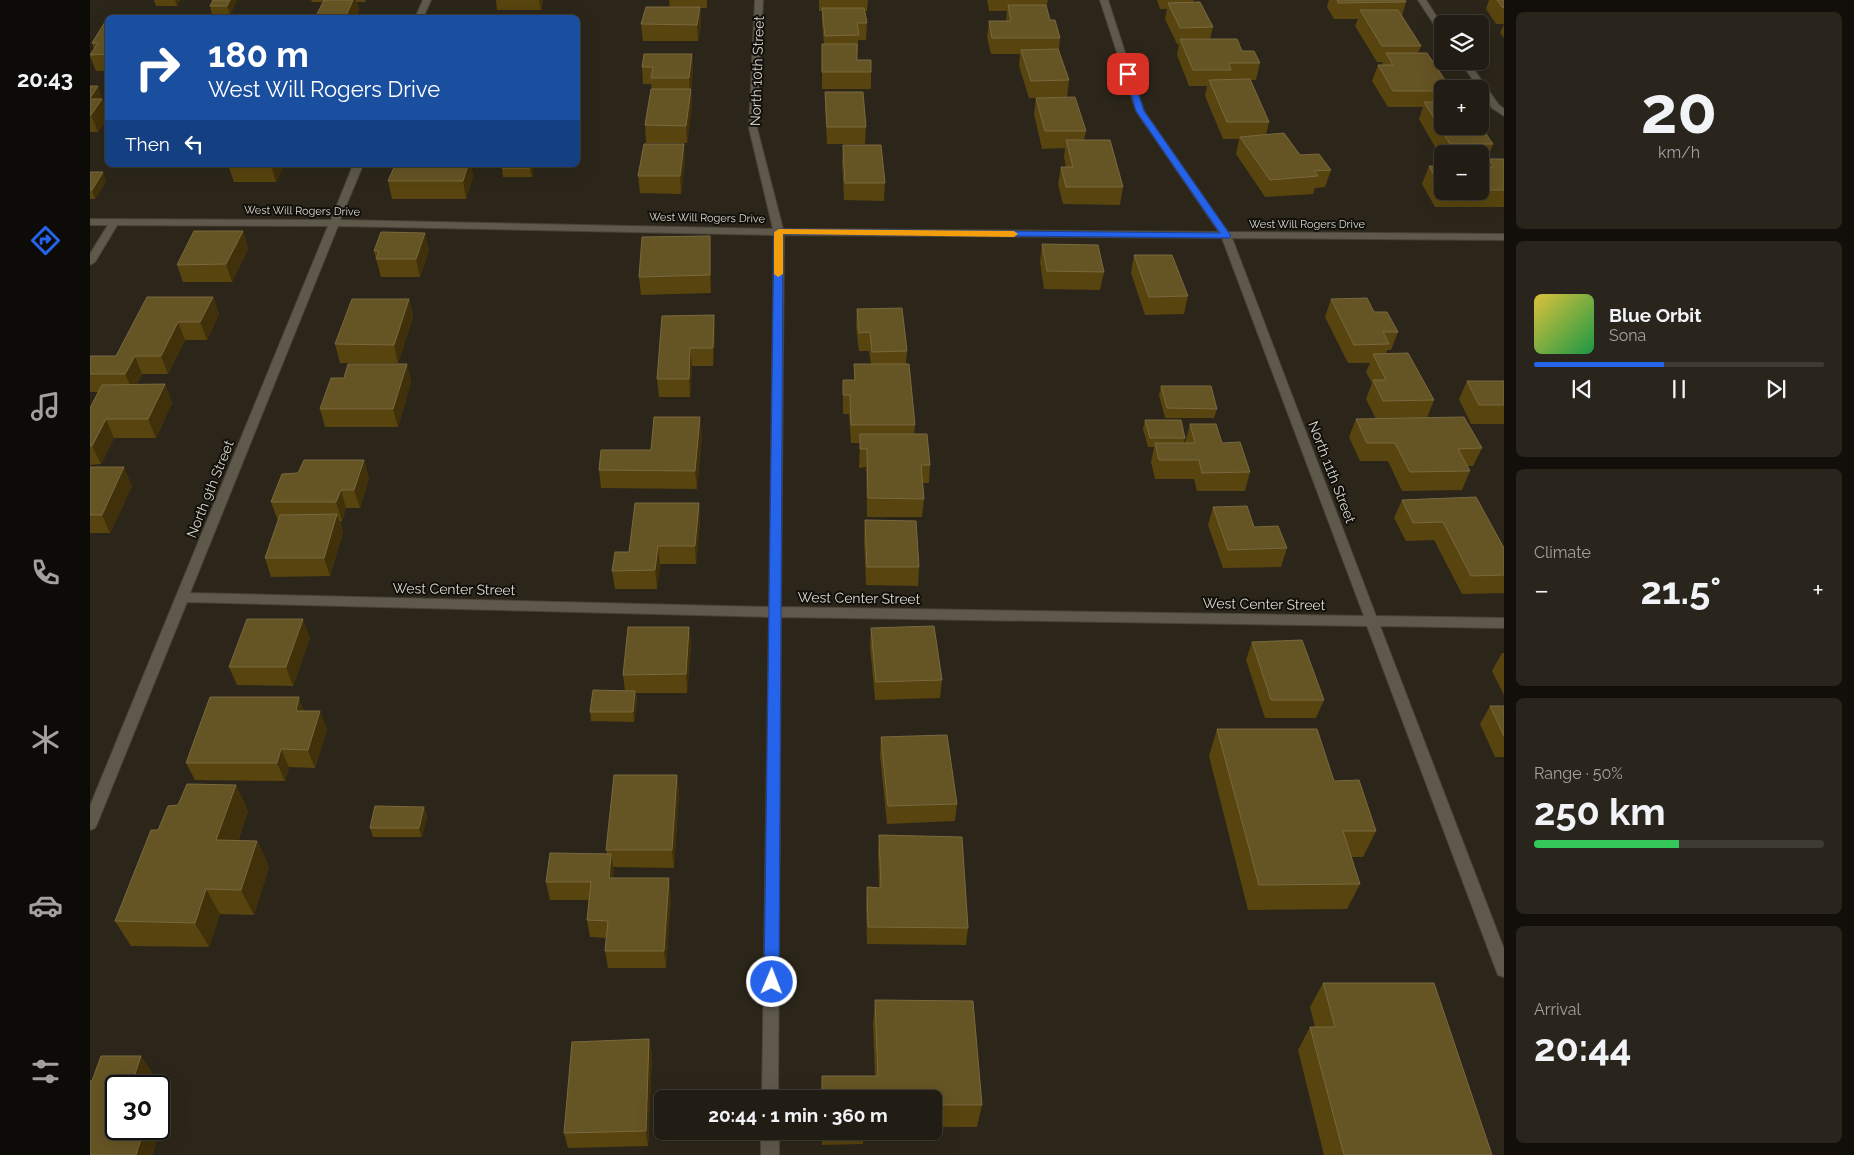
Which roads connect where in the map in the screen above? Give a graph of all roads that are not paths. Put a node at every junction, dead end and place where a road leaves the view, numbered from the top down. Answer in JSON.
{"nodes":[{"id":1,"x":427,"y":0,"type":"edge"},
{"id":2,"x":760,"y":0,"type":"edge"},
{"id":3,"x":1104,"y":0,"type":"edge"},
{"id":4,"x":1422,"y":0,"type":"edge"},
{"id":5,"x":420,"y":15,"type":"edge"},
{"id":6,"x":1434,"y":18,"type":"edge"},
{"id":7,"x":1470,"y":70,"type":"edge"},
{"id":8,"x":1504,"y":113,"type":"edge"},
{"id":9,"x":357,"y":167,"type":"edge"},
{"id":10,"x":90,"y":222,"type":"edge"},
{"id":11,"x":114,"y":222,"type":"junction"},
{"id":12,"x":334,"y":224,"type":"junction"},
{"id":13,"x":779,"y":232,"type":"junction"},
{"id":14,"x":1226,"y":236,"type":"junction"},
{"id":15,"x":1504,"y":237,"type":"edge"},
{"id":16,"x":90,"y":262,"type":"edge"},
{"id":17,"x":183,"y":597,"type":"junction"},
{"id":18,"x":776,"y":612,"type":"junction"},
{"id":19,"x":1372,"y":621,"type":"junction"},
{"id":20,"x":1504,"y":623,"type":"edge"},
{"id":21,"x":90,"y":824,"type":"edge"},
{"id":22,"x":1504,"y":970,"type":"edge"},
{"id":23,"x":770,"y":1090,"type":"edge"},
{"id":24,"x":770,"y":1140,"type":"edge"},
{"id":25,"x":770,"y":1155,"type":"edge"}],
"edges":[{"from":1,"to":5,"type":"street"},
{"from":2,"to":13,"type":"street","name":"North 10th Street"},
{"from":3,"to":14,"type":"street","name":"North 11th Street"},
{"from":4,"to":6,"type":"street"},
{"from":7,"to":8,"type":"street"},
{"from":9,"to":12,"type":"street","name":"North 9th Street"},
{"from":10,"to":11,"type":"street","name":"West Will Rogers Drive"},
{"from":11,"to":12,"type":"street","name":"West Will Rogers Drive"},
{"from":11,"to":16,"type":"street"},
{"from":12,"to":13,"type":"street","name":"West Will Rogers Drive"},
{"from":12,"to":17,"type":"street","name":"North 9th Street"},
{"from":13,"to":14,"type":"street","name":"West Will Rogers Drive"},
{"from":13,"to":18,"type":"street","name":"North 10th Street"},
{"from":14,"to":15,"type":"street","name":"West Will Rogers Drive"},
{"from":14,"to":19,"type":"street","name":"North 11th Street"},
{"from":17,"to":18,"type":"street","name":"West Center Street"},
{"from":17,"to":21,"type":"street","name":"North 9th Street"},
{"from":18,"to":19,"type":"street","name":"West Center Street"},
{"from":18,"to":23,"type":"street","name":"North 10th Street"},
{"from":19,"to":20,"type":"street","name":"West Center Street"},
{"from":19,"to":22,"type":"street","name":"North 11th Street"},
{"from":24,"to":25,"type":"street"}]}
